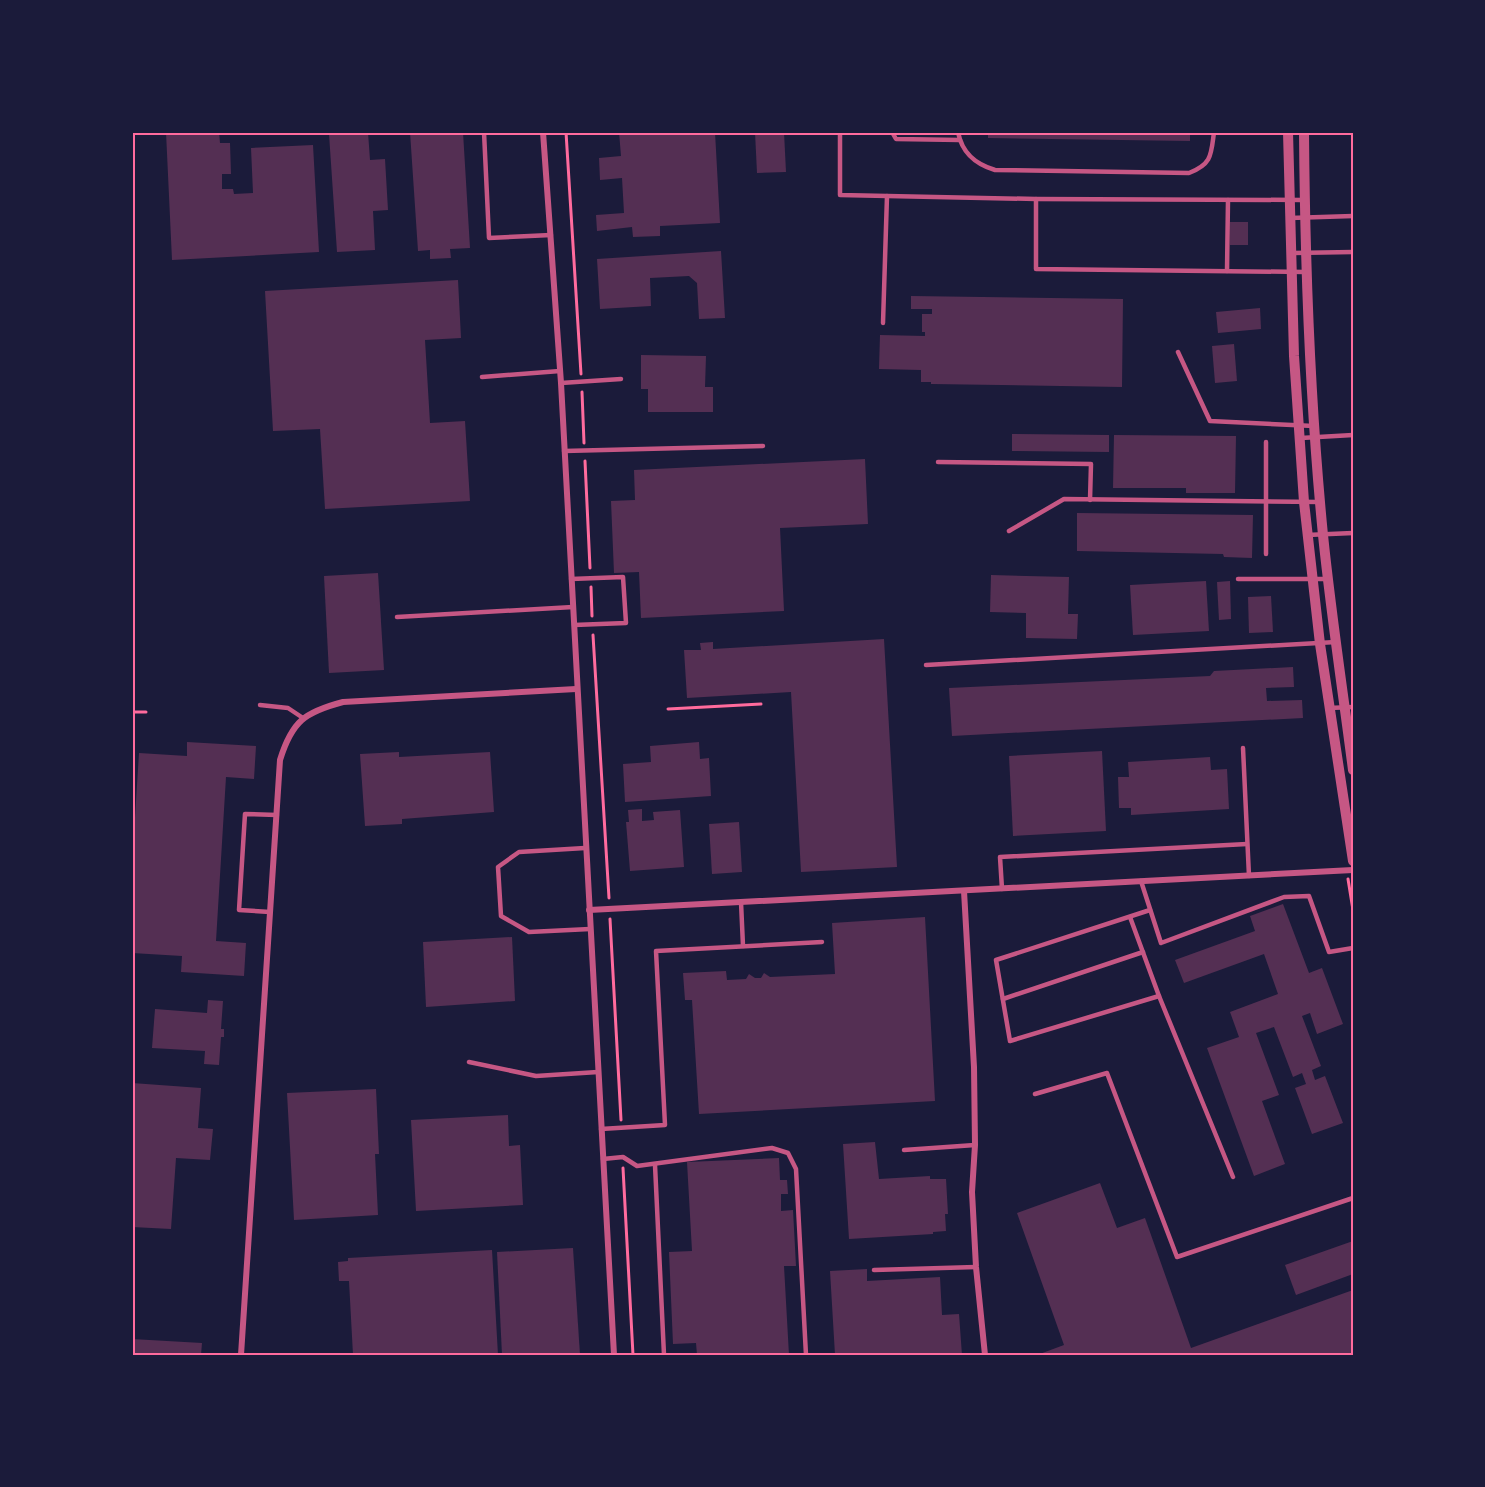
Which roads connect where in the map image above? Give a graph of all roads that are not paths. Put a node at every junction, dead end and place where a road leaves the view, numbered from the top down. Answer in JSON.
{"nodes":[{"id":1,"x":484,"y":132,"type":"edge"},
{"id":2,"x":543,"y":132,"type":"edge"},
{"id":3,"x":840,"y":132,"type":"edge"},
{"id":4,"x":892,"y":132,"type":"edge"},
{"id":5,"x":958,"y":132,"type":"edge"},
{"id":6,"x":1214,"y":132,"type":"edge"},
{"id":7,"x":1288,"y":132,"type":"edge"},
{"id":8,"x":1304,"y":132,"type":"edge"},
{"id":9,"x":960,"y":140,"type":"junction"},
{"id":10,"x":887,"y":196,"type":"junction"},
{"id":11,"x":1036,"y":199,"type":"junction"},
{"id":12,"x":1228,"y":200,"type":"junction"},
{"id":13,"x":1289,"y":200,"type":"junction"},
{"id":14,"x":1304,"y":200,"type":"junction"},
{"id":15,"x":1353,"y":216,"type":"edge"},
{"id":16,"x":1289,"y":218,"type":"junction"},
{"id":17,"x":1304,"y":218,"type":"junction"},
{"id":18,"x":551,"y":235,"type":"junction"},
{"id":19,"x":1353,"y":252,"type":"edge"},
{"id":20,"x":1291,"y":253,"type":"junction"},
{"id":21,"x":1306,"y":253,"type":"junction"},
{"id":22,"x":1227,"y":271,"type":"junction"},
{"id":23,"x":1291,"y":272,"type":"junction"},
{"id":24,"x":1307,"y":272,"type":"junction"},
{"id":25,"x":883,"y":323,"type":"dead end"},
{"id":26,"x":1178,"y":352,"type":"dead end"},
{"id":27,"x":560,"y":371,"type":"junction"},
{"id":28,"x":482,"y":377,"type":"dead end"},
{"id":29,"x":621,"y":379,"type":"dead end"},
{"id":30,"x":561,"y":382,"type":"junction"},
{"id":31,"x":1298,"y":425,"type":"junction"},
{"id":32,"x":1315,"y":431,"type":"junction"},
{"id":33,"x":1353,"y":435,"type":"edge"},
{"id":34,"x":1299,"y":438,"type":"junction"},
{"id":35,"x":1266,"y":442,"type":"dead end"},
{"id":36,"x":763,"y":446,"type":"dead end"},
{"id":37,"x":564,"y":451,"type":"junction"},
{"id":38,"x":938,"y":462,"type":"dead end"},
{"id":39,"x":1090,"y":500,"type":"junction"},
{"id":40,"x":1267,"y":502,"type":"junction"},
{"id":41,"x":1304,"y":502,"type":"junction"},
{"id":42,"x":1320,"y":502,"type":"junction"},
{"id":43,"x":1009,"y":531,"type":"dead end"},
{"id":44,"x":1353,"y":532,"type":"edge"},
{"id":45,"x":1323,"y":534,"type":"junction"},
{"id":46,"x":1307,"y":535,"type":"junction"},
{"id":47,"x":1266,"y":554,"type":"dead end"},
{"id":48,"x":572,"y":579,"type":"junction"},
{"id":49,"x":1238,"y":579,"type":"dead end"},
{"id":50,"x":1312,"y":579,"type":"junction"},
{"id":51,"x":1328,"y":579,"type":"junction"},
{"id":52,"x":573,"y":607,"type":"junction"},
{"id":53,"x":397,"y":617,"type":"dead end"},
{"id":54,"x":574,"y":625,"type":"junction"},
{"id":55,"x":1336,"y":642,"type":"junction"},
{"id":56,"x":1320,"y":644,"type":"junction"},
{"id":57,"x":926,"y":665,"type":"dead end"},
{"id":58,"x":576,"y":689,"type":"junction"},
{"id":59,"x":260,"y":705,"type":"dead end"},
{"id":60,"x":1349,"y":707,"type":"edge"},
{"id":61,"x":1329,"y":708,"type":"junction"},
{"id":62,"x":303,"y":718,"type":"junction"},
{"id":63,"x":1351,"y":734,"type":"edge"},
{"id":64,"x":1243,"y":748,"type":"dead end"},
{"id":65,"x":1353,"y":770,"type":"edge"},
{"id":66,"x":277,"y":815,"type":"junction"},
{"id":67,"x":1248,"y":844,"type":"junction"},
{"id":68,"x":585,"y":848,"type":"junction"},
{"id":69,"x":1353,"y":861,"type":"edge"},
{"id":70,"x":1353,"y":870,"type":"edge"},
{"id":71,"x":1249,"y":876,"type":"junction"},
{"id":72,"x":1141,"y":881,"type":"junction"},
{"id":73,"x":1002,"y":889,"type":"junction"},
{"id":74,"x":964,"y":891,"type":"junction"},
{"id":75,"x":741,"y":902,"type":"junction"},
{"id":76,"x":589,"y":910,"type":"junction"},
{"id":77,"x":1150,"y":910,"type":"junction"},
{"id":78,"x":270,"y":912,"type":"junction"},
{"id":79,"x":1130,"y":917,"type":"junction"},
{"id":80,"x":590,"y":929,"type":"junction"},
{"id":81,"x":822,"y":942,"type":"dead end"},
{"id":82,"x":743,"y":946,"type":"junction"},
{"id":83,"x":1353,"y":948,"type":"edge"},
{"id":84,"x":1143,"y":952,"type":"junction"},
{"id":85,"x":1159,"y":996,"type":"junction"},
{"id":86,"x":1003,"y":999,"type":"junction"},
{"id":87,"x":469,"y":1062,"type":"dead end"},
{"id":88,"x":598,"y":1072,"type":"junction"},
{"id":89,"x":1035,"y":1094,"type":"dead end"},
{"id":90,"x":601,"y":1129,"type":"junction"},
{"id":91,"x":975,"y":1145,"type":"junction"},
{"id":92,"x":904,"y":1150,"type":"dead end"},
{"id":93,"x":603,"y":1159,"type":"junction"},
{"id":94,"x":655,"y":1165,"type":"junction"},
{"id":95,"x":1233,"y":1177,"type":"dead end"},
{"id":96,"x":1353,"y":1198,"type":"edge"},
{"id":97,"x":976,"y":1267,"type":"junction"},
{"id":98,"x":874,"y":1270,"type":"dead end"},
{"id":99,"x":241,"y":1355,"type":"edge"},
{"id":100,"x":614,"y":1355,"type":"edge"},
{"id":101,"x":664,"y":1355,"type":"edge"},
{"id":102,"x":806,"y":1355,"type":"edge"},
{"id":103,"x":985,"y":1355,"type":"edge"}],
"edges":[{"from":1,"to":18,"type":"lane"},
{"from":2,"to":18,"type":"street"},
{"from":3,"to":10,"type":"lane"},
{"from":4,"to":9,"type":"lane"},
{"from":5,"to":9,"type":"lane"},
{"from":6,"to":9,"type":"lane"},
{"from":7,"to":13,"type":"street"},
{"from":8,"to":14,"type":"street"},
{"from":10,"to":11,"type":"lane"},
{"from":10,"to":25,"type":"lane"},
{"from":11,"to":12,"type":"lane"},
{"from":11,"to":22,"type":"lane"},
{"from":12,"to":13,"type":"lane"},
{"from":12,"to":22,"type":"lane"},
{"from":13,"to":14,"type":"lane"},
{"from":13,"to":16,"type":"street"},
{"from":14,"to":17,"type":"street"},
{"from":15,"to":17,"type":"lane"},
{"from":16,"to":17,"type":"lane"},
{"from":16,"to":20,"type":"street"},
{"from":17,"to":21,"type":"street"},
{"from":18,"to":27,"type":"street"},
{"from":19,"to":21,"type":"lane"},
{"from":20,"to":21,"type":"lane"},
{"from":20,"to":23,"type":"street"},
{"from":21,"to":24,"type":"street"},
{"from":22,"to":23,"type":"lane"},
{"from":23,"to":24,"type":"lane"},
{"from":23,"to":31,"type":"street"},
{"from":24,"to":32,"type":"street"},
{"from":26,"to":31,"type":"lane"},
{"from":27,"to":28,"type":"lane"},
{"from":27,"to":30,"type":"street"},
{"from":29,"to":30,"type":"lane"},
{"from":30,"to":37,"type":"street"},
{"from":31,"to":32,"type":"lane"},
{"from":31,"to":34,"type":"street"},
{"from":32,"to":33,"type":"lane"},
{"from":32,"to":34,"type":"lane"},
{"from":32,"to":42,"type":"street"},
{"from":34,"to":41,"type":"street"},
{"from":35,"to":40,"type":"lane"},
{"from":36,"to":37,"type":"lane"},
{"from":37,"to":48,"type":"street"},
{"from":38,"to":39,"type":"lane"},
{"from":39,"to":40,"type":"lane"},
{"from":39,"to":43,"type":"lane"},
{"from":40,"to":41,"type":"lane"},
{"from":40,"to":47,"type":"lane"},
{"from":41,"to":42,"type":"lane"},
{"from":41,"to":46,"type":"street"},
{"from":42,"to":45,"type":"street"},
{"from":44,"to":45,"type":"lane"},
{"from":45,"to":46,"type":"lane"},
{"from":45,"to":51,"type":"street"},
{"from":46,"to":50,"type":"street"},
{"from":48,"to":52,"type":"street"},
{"from":48,"to":54,"type":"lane"},
{"from":49,"to":50,"type":"lane"},
{"from":50,"to":51,"type":"lane"},
{"from":50,"to":56,"type":"street"},
{"from":51,"to":55,"type":"street"},
{"from":52,"to":53,"type":"lane"},
{"from":52,"to":54,"type":"street"},
{"from":54,"to":58,"type":"street"},
{"from":55,"to":56,"type":"lane"},
{"from":55,"to":60,"type":"street"},
{"from":56,"to":57,"type":"lane"},
{"from":56,"to":61,"type":"street"},
{"from":58,"to":62,"type":"street"},
{"from":58,"to":68,"type":"street"},
{"from":59,"to":62,"type":"lane"},
{"from":60,"to":61,"type":"lane"},
{"from":60,"to":63,"type":"street"},
{"from":61,"to":69,"type":"street"},
{"from":62,"to":66,"type":"street"},
{"from":63,"to":65,"type":"street"},
{"from":64,"to":67,"type":"lane"},
{"from":66,"to":78,"type":"street"},
{"from":66,"to":78,"type":"lane"},
{"from":67,"to":71,"type":"lane"},
{"from":67,"to":73,"type":"lane"},
{"from":68,"to":76,"type":"street"},
{"from":68,"to":80,"type":"lane"},
{"from":70,"to":71,"type":"street"},
{"from":71,"to":72,"type":"street"},
{"from":72,"to":73,"type":"street"},
{"from":72,"to":77,"type":"lane"},
{"from":73,"to":74,"type":"street"},
{"from":74,"to":75,"type":"street"},
{"from":74,"to":91,"type":"street"},
{"from":75,"to":76,"type":"street"},
{"from":75,"to":82,"type":"lane"},
{"from":76,"to":80,"type":"street"},
{"from":77,"to":79,"type":"lane"},
{"from":77,"to":83,"type":"lane"},
{"from":78,"to":99,"type":"street"},
{"from":79,"to":84,"type":"lane"},
{"from":79,"to":86,"type":"lane"},
{"from":80,"to":88,"type":"street"},
{"from":81,"to":82,"type":"lane"},
{"from":82,"to":90,"type":"lane"},
{"from":84,"to":85,"type":"lane"},
{"from":84,"to":86,"type":"lane"},
{"from":85,"to":86,"type":"lane"},
{"from":85,"to":95,"type":"lane"},
{"from":87,"to":88,"type":"lane"},
{"from":88,"to":90,"type":"street"},
{"from":89,"to":96,"type":"lane"},
{"from":90,"to":93,"type":"street"},
{"from":91,"to":92,"type":"lane"},
{"from":91,"to":97,"type":"street"},
{"from":93,"to":94,"type":"lane"},
{"from":93,"to":100,"type":"street"},
{"from":94,"to":101,"type":"lane"},
{"from":94,"to":102,"type":"lane"},
{"from":97,"to":98,"type":"lane"},
{"from":97,"to":103,"type":"street"}]}
